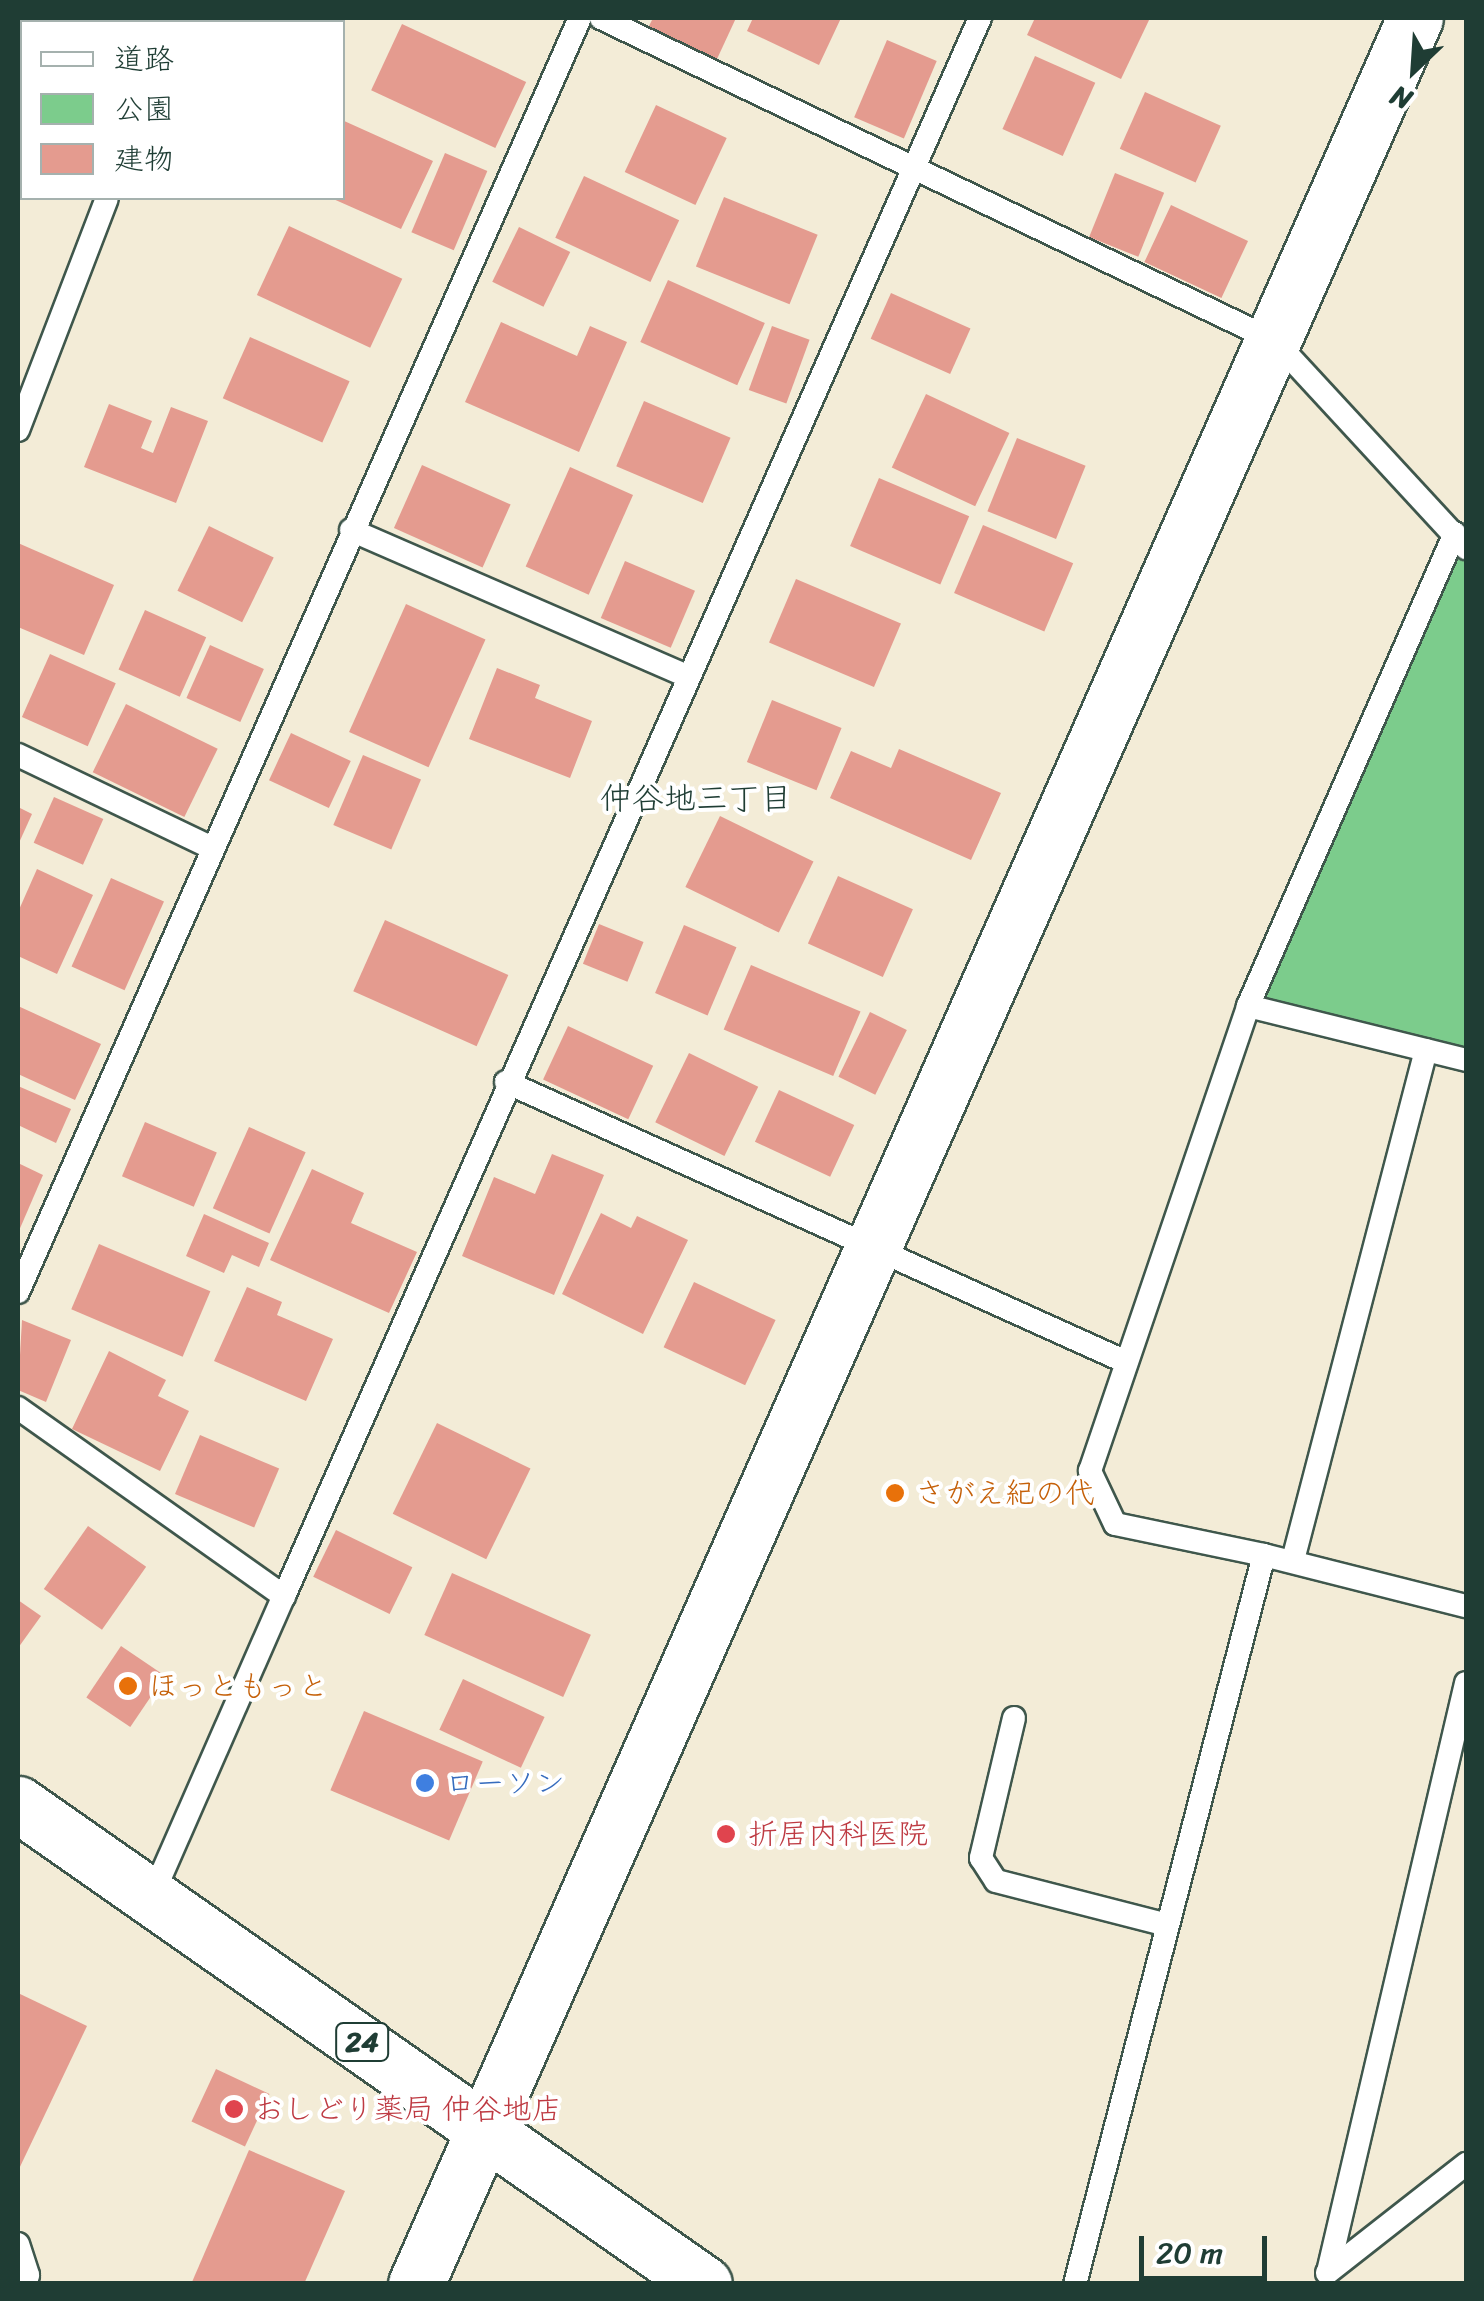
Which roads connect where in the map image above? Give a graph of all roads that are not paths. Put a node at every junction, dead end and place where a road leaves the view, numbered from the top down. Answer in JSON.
{"nodes":[{"id":1,"x":580,"y":18,"type":"edge"},
{"id":2,"x":601,"y":18,"type":"edge"},
{"id":3,"x":980,"y":18,"type":"edge"},
{"id":4,"x":1416,"y":18,"type":"edge"},
{"id":5,"x":916,"y":170,"type":"junction"},
{"id":6,"x":106,"y":200,"type":"edge"},
{"id":7,"x":1275,"y":342,"type":"junction"},
{"id":8,"x":18,"y":430,"type":"edge"},
{"id":9,"x":352,"y":530,"type":"junction"},
{"id":10,"x":1461,"y":541,"type":"edge"},
{"id":11,"x":686,"y":676,"type":"junction"},
{"id":12,"x":18,"y":754,"type":"edge"},
{"id":13,"x":210,"y":847,"type":"junction"},
{"id":14,"x":1248,"y":1006,"type":"junction"},
{"id":15,"x":1426,"y":1050,"type":"junction"},
{"id":16,"x":1466,"y":1060,"type":"edge"},
{"id":17,"x":506,"y":1082,"type":"junction"},
{"id":18,"x":876,"y":1248,"type":"junction"},
{"id":19,"x":18,"y":1292,"type":"edge"},
{"id":20,"x":1124,"y":1361,"type":"junction"},
{"id":21,"x":18,"y":1408,"type":"edge"},
{"id":22,"x":1264,"y":1555,"type":"junction"},
{"id":23,"x":1293,"y":1560,"type":"junction"},
{"id":24,"x":284,"y":1596,"type":"junction"},
{"id":25,"x":1466,"y":1606,"type":"edge"},
{"id":26,"x":1466,"y":1682,"type":"edge"},
{"id":27,"x":1014,"y":1718,"type":"dead end"},
{"id":28,"x":18,"y":1804,"type":"edge"},
{"id":29,"x":152,"y":1896,"type":"junction"},
{"id":30,"x":1164,"y":1924,"type":"junction"},
{"id":31,"x":483,"y":2125,"type":"junction"},
{"id":32,"x":1466,"y":2164,"type":"edge"},
{"id":33,"x":18,"y":2244,"type":"edge"},
{"id":34,"x":1323,"y":2278,"type":"edge"},
{"id":35,"x":24,"y":2284,"type":"edge"},
{"id":36,"x":416,"y":2284,"type":"edge"},
{"id":37,"x":704,"y":2284,"type":"edge"},
{"id":38,"x":1075,"y":2284,"type":"edge"}],
"edges":[{"from":1,"to":9,"type":"lane"},
{"from":2,"to":5,"type":"lane"},
{"from":3,"to":5,"type":"lane"},
{"from":4,"to":7,"type":"street"},
{"from":5,"to":7,"type":"lane"},
{"from":5,"to":11,"type":"lane"},
{"from":6,"to":8,"type":"lane"},
{"from":7,"to":10,"type":"lane"},
{"from":7,"to":18,"type":"street"},
{"from":9,"to":11,"type":"lane"},
{"from":9,"to":13,"type":"lane"},
{"from":10,"to":14,"type":"lane"},
{"from":11,"to":17,"type":"lane"},
{"from":12,"to":13,"type":"lane"},
{"from":13,"to":19,"type":"lane"},
{"from":14,"to":15,"type":"lane"},
{"from":14,"to":20,"type":"lane"},
{"from":15,"to":16,"type":"lane"},
{"from":15,"to":23,"type":"lane"},
{"from":17,"to":18,"type":"lane"},
{"from":17,"to":24,"type":"lane"},
{"from":18,"to":20,"type":"lane"},
{"from":18,"to":31,"type":"street"},
{"from":20,"to":22,"type":"lane"},
{"from":21,"to":24,"type":"lane"},
{"from":22,"to":23,"type":"lane"},
{"from":22,"to":30,"type":"lane"},
{"from":23,"to":25,"type":"lane"},
{"from":24,"to":29,"type":"lane"},
{"from":26,"to":34,"type":"lane"},
{"from":27,"to":30,"type":"lane"},
{"from":28,"to":29,"type":"street","number":"24"},
{"from":29,"to":31,"type":"street","number":"24"},
{"from":30,"to":38,"type":"lane"},
{"from":31,"to":36,"type":"street"},
{"from":31,"to":37,"type":"street","number":"24"},
{"from":32,"to":34,"type":"lane"},
{"from":33,"to":35,"type":"lane"}]}
